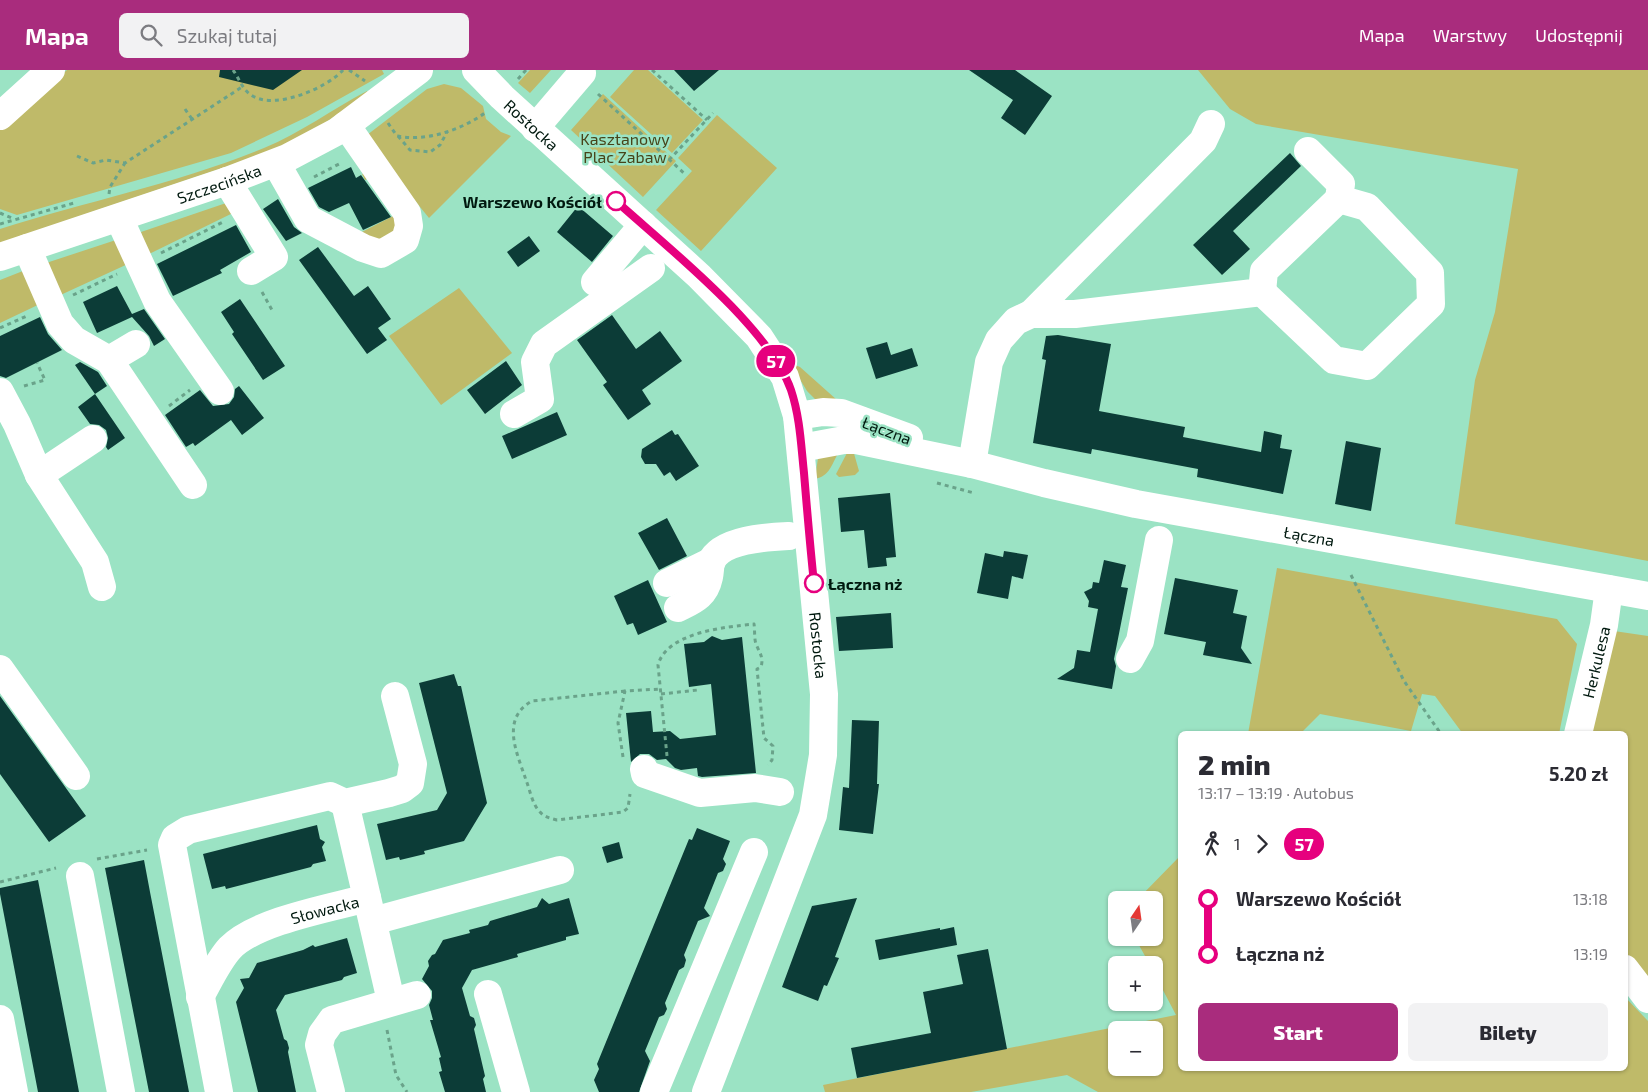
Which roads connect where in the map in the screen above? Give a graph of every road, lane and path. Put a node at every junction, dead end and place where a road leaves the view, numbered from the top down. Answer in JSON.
{"nodes":[{"id":1,"x":51,"y":70,"type":"edge"},
{"id":2,"x":343,"y":70,"type":"edge"},
{"id":3,"x":349,"y":70,"type":"edge"},
{"id":4,"x":419,"y":70,"type":"edge"},
{"id":5,"x":476,"y":70,"type":"edge"},
{"id":6,"x":652,"y":70,"type":"edge"},
{"id":7,"x":235,"y":71,"type":"edge"},
{"id":8,"x":580,"y":75,"type":"joint"},
{"id":9,"x":371,"y":85,"type":"dead end"},
{"id":10,"x":242,"y":87,"type":"junction"},
{"id":11,"x":491,"y":108,"type":"dead end"},
{"id":12,"x":185,"y":109,"type":"dead end"},
{"id":13,"x":713,"y":113,"type":"dead end"},
{"id":14,"x":0,"y":116,"type":"edge"},
{"id":15,"x":192,"y":119,"type":"junction"},
{"id":16,"x":707,"y":120,"type":"junction"},
{"id":17,"x":388,"y":123,"type":"dead end"},
{"id":18,"x":1211,"y":124,"type":"dead end"},
{"id":19,"x":346,"y":125,"type":"junction"},
{"id":20,"x":535,"y":128,"type":"junction"},
{"id":21,"x":447,"y":131,"type":"junction"},
{"id":22,"x":397,"y":136,"type":"junction"},
{"id":23,"x":1308,"y":151,"type":"dead end"},
{"id":24,"x":78,"y":156,"type":"dead end"},
{"id":25,"x":344,"y":156,"type":"dead end"},
{"id":26,"x":669,"y":160,"type":"junction"},
{"id":27,"x":125,"y":163,"type":"junction"},
{"id":28,"x":276,"y":163,"type":"junction"},
{"id":29,"x":686,"y":175,"type":"dead end"},
{"id":30,"x":227,"y":181,"type":"junction"},
{"id":31,"x":290,"y":190,"type":"junction"},
{"id":32,"x":101,"y":196,"type":"dead end"},
{"id":33,"x":1339,"y":199,"type":"junction"},
{"id":34,"x":82,"y":201,"type":"dead end"},
{"id":35,"x":246,"y":211,"type":"junction"},
{"id":36,"x":0,"y":213,"type":"edge"},
{"id":37,"x":118,"y":218,"type":"junction"},
{"id":38,"x":14,"y":220,"type":"junction"},
{"id":39,"x":0,"y":224,"type":"edge"},
{"id":40,"x":643,"y":225,"type":"junction"},
{"id":41,"x":27,"y":248,"type":"junction"},
{"id":42,"x":0,"y":257,"type":"edge"},
{"id":43,"x":139,"y":264,"type":"junction"},
{"id":44,"x":651,"y":268,"type":"dead end"},
{"id":45,"x":251,"y":271,"type":"dead end"},
{"id":46,"x":595,"y":282,"type":"dead end"},
{"id":47,"x":1262,"y":292,"type":"junction"},
{"id":48,"x":52,"y":305,"type":"junction"},
{"id":49,"x":1031,"y":314,"type":"junction"},
{"id":50,"x":0,"y":328,"type":"edge"},
{"id":51,"x":136,"y":344,"type":"dead end"},
{"id":52,"x":110,"y":360,"type":"junction"},
{"id":53,"x":37,"y":363,"type":"dead end"},
{"id":54,"x":45,"y":380,"type":"dead end"},
{"id":55,"x":209,"y":388,"type":"joint"},
{"id":56,"x":0,"y":392,"type":"edge"},
{"id":57,"x":514,"y":414,"type":"dead end"},
{"id":58,"x":797,"y":416,"type":"junction"},
{"id":59,"x":148,"y":420,"type":"junction"},
{"id":60,"x":93,"y":439,"type":"dead end"},
{"id":61,"x":801,"y":448,"type":"junction"},
{"id":62,"x":972,"y":464,"type":"junction"},
{"id":63,"x":39,"y":476,"type":"junction"},
{"id":64,"x":193,"y":486,"type":"dead end"},
{"id":65,"x":789,"y":536,"type":"dead end"},
{"id":66,"x":1160,"y":540,"type":"dead end"},
{"id":67,"x":712,"y":561,"type":"junction"},
{"id":68,"x":1351,"y":575,"type":"dead end"},
{"id":69,"x":666,"y":583,"type":"dead end"},
{"id":70,"x":102,"y":587,"type":"dead end"},
{"id":71,"x":1610,"y":589,"type":"junction"},
{"id":72,"x":1648,"y":596,"type":"edge"},
{"id":73,"x":678,"y":608,"type":"dead end"},
{"id":74,"x":1130,"y":659,"type":"dead end"},
{"id":75,"x":2,"y":675,"type":"edge"},
{"id":76,"x":660,"y":688,"type":"junction"},
{"id":77,"x":698,"y":690,"type":"dead end"},
{"id":78,"x":625,"y":691,"type":"junction"},
{"id":79,"x":661,"y":694,"type":"junction"},
{"id":80,"x":395,"y":696,"type":"dead end"},
{"id":81,"x":1439,"y":731,"type":"edge"},
{"id":82,"x":1579,"y":731,"type":"edge"},
{"id":83,"x":633,"y":772,"type":"junction"},
{"id":84,"x":76,"y":776,"type":"dead end"},
{"id":85,"x":670,"y":783,"type":"junction"},
{"id":86,"x":775,"y":791,"type":"joint"},
{"id":87,"x":345,"y":803,"type":"junction"},
{"id":88,"x":172,"y":845,"type":"junction"},
{"id":89,"x":754,"y":852,"type":"dead end"},
{"id":90,"x":50,"y":869,"type":"dead end"},
{"id":91,"x":84,"y":869,"type":"joint"},
{"id":92,"x":560,"y":870,"type":"dead end"},
{"id":93,"x":0,"y":882,"type":"edge"},
{"id":94,"x":370,"y":910,"type":"junction"},
{"id":95,"x":1628,"y":973,"type":"edge"},
{"id":96,"x":488,"y":994,"type":"dead end"},
{"id":97,"x":417,"y":995,"type":"dead end"},
{"id":98,"x":200,"y":997,"type":"junction"},
{"id":99,"x":1648,"y":998,"type":"edge"},
{"id":100,"x":386,"y":1003,"type":"junction"},
{"id":101,"x":0,"y":1019,"type":"edge"},
{"id":102,"x":14,"y":1092,"type":"edge"},
{"id":103,"x":121,"y":1092,"type":"edge"},
{"id":104,"x":219,"y":1092,"type":"edge"},
{"id":105,"x":331,"y":1092,"type":"edge"},
{"id":106,"x":407,"y":1092,"type":"edge"},
{"id":107,"x":516,"y":1092,"type":"edge"},
{"id":108,"x":654,"y":1092,"type":"edge"},
{"id":109,"x":706,"y":1092,"type":"edge"}],
"edges":[{"from":1,"to":14,"type":"street"},
{"from":2,"to":10,"type":"path"},
{"from":3,"to":9,"type":"path"},
{"from":4,"to":19,"type":"street","name":"Szczecińska"},
{"from":5,"to":20,"type":"street","name":"Rostocka"},
{"from":6,"to":16,"type":"path"},
{"from":7,"to":10,"type":"path"},
{"from":8,"to":20,"type":"street"},
{"from":8,"to":26,"type":"path"},
{"from":10,"to":15,"type":"path"},
{"from":11,"to":21,"type":"path"},
{"from":12,"to":15,"type":"path"},
{"from":13,"to":16,"type":"path"},
{"from":15,"to":27,"type":"path"},
{"from":16,"to":26,"type":"path"},
{"from":17,"to":22,"type":"path"},
{"from":18,"to":49,"type":"street"},
{"from":19,"to":28,"type":"street","name":"Szczecińska"},
{"from":19,"to":31,"type":"street"},
{"from":20,"to":40,"type":"street","name":"Rostocka"},
{"from":21,"to":22,"type":"path"},
{"from":21,"to":22,"type":"path"},
{"from":23,"to":33,"type":"street"},
{"from":24,"to":27,"type":"path"},
{"from":25,"to":31,"type":"path"},
{"from":26,"to":29,"type":"path"},
{"from":27,"to":32,"type":"path"},
{"from":28,"to":30,"type":"street","name":"Szczecińska"},
{"from":28,"to":31,"type":"street"},
{"from":30,"to":35,"type":"street"},
{"from":30,"to":37,"type":"street","name":"Szczecińska"},
{"from":33,"to":47,"type":"street"},
{"from":33,"to":47,"type":"street"},
{"from":34,"to":38,"type":"path"},
{"from":35,"to":43,"type":"path"},
{"from":35,"to":45,"type":"street"},
{"from":36,"to":38,"type":"path"},
{"from":37,"to":41,"type":"street","name":"Szczecińska"},
{"from":37,"to":43,"type":"street"},
{"from":38,"to":39,"type":"path"},
{"from":40,"to":46,"type":"street"},
{"from":40,"to":58,"type":"street","name":"Rostocka"},
{"from":41,"to":42,"type":"street","name":"Szczecińska"},
{"from":41,"to":48,"type":"street"},
{"from":43,"to":48,"type":"path"},
{"from":43,"to":55,"type":"street"},
{"from":44,"to":57,"type":"street"},
{"from":47,"to":49,"type":"street"},
{"from":48,"to":50,"type":"path"},
{"from":48,"to":52,"type":"street"},
{"from":49,"to":62,"type":"street"},
{"from":51,"to":52,"type":"street"},
{"from":52,"to":59,"type":"street"},
{"from":53,"to":54,"type":"path"},
{"from":55,"to":59,"type":"path"},
{"from":56,"to":63,"type":"street"},
{"from":58,"to":61,"type":"street","name":"Rostocka"},
{"from":58,"to":62,"type":"street","name":"Łączna"},
{"from":59,"to":64,"type":"street"},
{"from":60,"to":63,"type":"street"},
{"from":61,"to":62,"type":"street","name":"Łączna"},
{"from":61,"to":109,"type":"street","name":"Rostocka"},
{"from":62,"to":71,"type":"street","name":"Łączna"},
{"from":63,"to":70,"type":"street"},
{"from":65,"to":67,"type":"street"},
{"from":66,"to":74,"type":"street"},
{"from":67,"to":69,"type":"street"},
{"from":67,"to":73,"type":"street"},
{"from":68,"to":81,"type":"path"},
{"from":71,"to":72,"type":"street","name":"Łączna"},
{"from":71,"to":82,"type":"street","name":"Herkulesa"},
{"from":75,"to":84,"type":"street"},
{"from":76,"to":78,"type":"path"},
{"from":76,"to":79,"type":"path"},
{"from":76,"to":86,"type":"path"},
{"from":77,"to":79,"type":"path"},
{"from":78,"to":83,"type":"path"},
{"from":78,"to":83,"type":"path"},
{"from":79,"to":85,"type":"path"},
{"from":80,"to":87,"type":"street"},
{"from":83,"to":85,"type":"street"},
{"from":85,"to":86,"type":"street"},
{"from":87,"to":88,"type":"street"},
{"from":87,"to":94,"type":"street"},
{"from":88,"to":91,"type":"path"},
{"from":88,"to":98,"type":"street"},
{"from":89,"to":108,"type":"street"},
{"from":90,"to":93,"type":"path"},
{"from":91,"to":103,"type":"street"},
{"from":92,"to":94,"type":"street"},
{"from":94,"to":98,"type":"street","name":"Słowacka"},
{"from":94,"to":100,"type":"street","name":"Słowacka"},
{"from":95,"to":99,"type":"street"},
{"from":96,"to":107,"type":"street"},
{"from":97,"to":100,"type":"street"},
{"from":98,"to":104,"type":"street"},
{"from":100,"to":105,"type":"street"},
{"from":100,"to":106,"type":"path"},
{"from":101,"to":102,"type":"street"}]}
